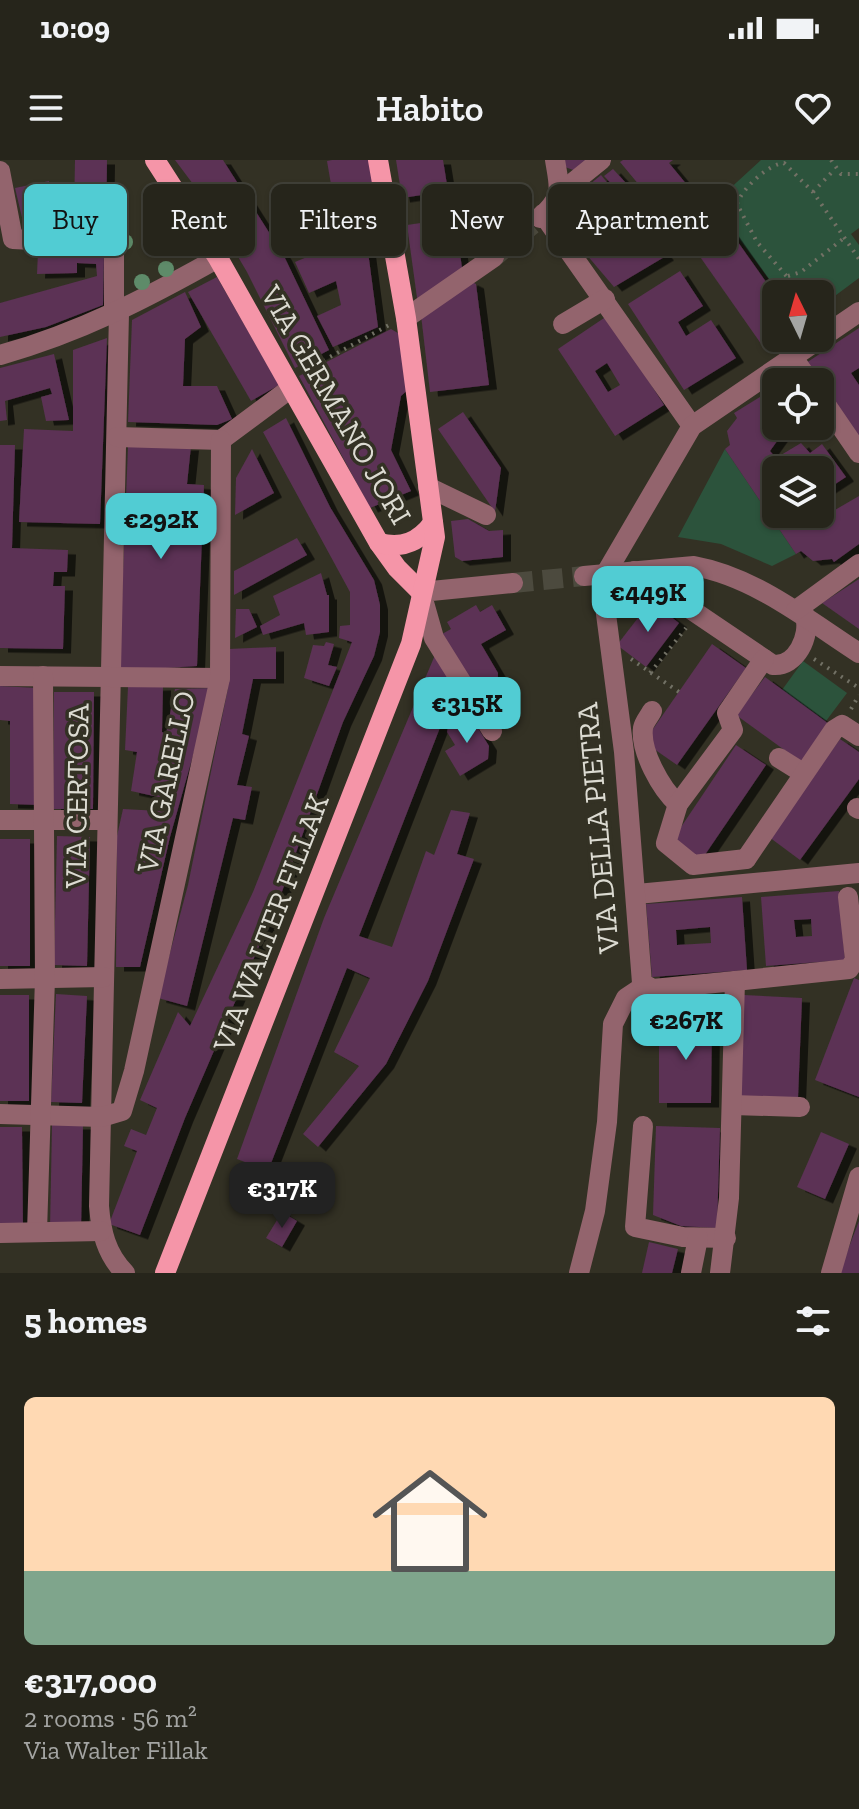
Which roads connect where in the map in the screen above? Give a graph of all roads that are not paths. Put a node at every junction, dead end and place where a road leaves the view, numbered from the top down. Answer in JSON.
{"nodes":[{"id":1,"x":155,"y":160,"type":"edge"},
{"id":2,"x":378,"y":160,"type":"edge"},
{"id":3,"x":555,"y":160,"type":"edge"},
{"id":4,"x":601,"y":160,"type":"edge"},
{"id":5,"x":0,"y":171,"type":"edge"},
{"id":6,"x":559,"y":184,"type":"edge"},
{"id":7,"x":571,"y":184,"type":"edge"},
{"id":8,"x":548,"y":210,"type":"edge"},
{"id":9,"x":548,"y":225,"type":"edge"},
{"id":10,"x":572,"y":256,"type":"edge"},
{"id":11,"x":494,"y":257,"type":"tunnel mouth"},
{"id":12,"x":218,"y":258,"type":"junction"},
{"id":13,"x":605,"y":299,"type":"junction"},
{"id":14,"x":859,"y":312,"type":"edge"},
{"id":15,"x":117,"y":314,"type":"junction"},
{"id":16,"x":406,"y":318,"type":"junction"},
{"id":17,"x":563,"y":324,"type":"dead end"},
{"id":18,"x":0,"y":355,"type":"edge"},
{"id":19,"x":794,"y":359,"type":"junction"},
{"id":20,"x":800,"y":368,"type":"edge"},
{"id":21,"x":291,"y":388,"type":"junction"},
{"id":22,"x":834,"y":416,"type":"edge"},
{"id":23,"x":692,"y":426,"type":"junction"},
{"id":24,"x":117,"y":437,"type":"junction"},
{"id":25,"x":221,"y":440,"type":"junction"},
{"id":26,"x":859,"y":453,"type":"edge"},
{"id":27,"x":428,"y":487,"type":"junction"},
{"id":28,"x":486,"y":515,"type":"dead end"},
{"id":29,"x":433,"y":523,"type":"junction"},
{"id":30,"x":379,"y":543,"type":"junction"},
{"id":31,"x":859,"y":564,"type":"edge"},
{"id":32,"x":634,"y":571,"type":"junction"},
{"id":33,"x":606,"y":573,"type":"junction"},
{"id":34,"x":584,"y":576,"type":"tunnel mouth"},
{"id":35,"x":513,"y":583,"type":"tunnel mouth"},
{"id":36,"x":421,"y":592,"type":"junction"},
{"id":37,"x":801,"y":613,"type":"junction"},
{"id":38,"x":859,"y":653,"type":"edge"},
{"id":39,"x":764,"y":659,"type":"junction"},
{"id":40,"x":0,"y":676,"type":"edge"},
{"id":41,"x":43,"y":676,"type":"junction"},
{"id":42,"x":220,"y":678,"type":"junction"},
{"id":43,"x":108,"y":679,"type":"junction"},
{"id":44,"x":652,"y":711,"type":"dead end"},
{"id":45,"x":492,"y":731,"type":"dead end"},
{"id":46,"x":859,"y":736,"type":"edge"},
{"id":47,"x":779,"y":758,"type":"dead end"},
{"id":48,"x":803,"y":773,"type":"junction"},
{"id":49,"x":678,"y":804,"type":"junction"},
{"id":50,"x":43,"y":819,"type":"junction"},
{"id":51,"x":0,"y":820,"type":"edge"},
{"id":52,"x":107,"y":820,"type":"junction"},
{"id":53,"x":859,"y":860,"type":"edge"},
{"id":54,"x":752,"y":871,"type":"junction"},
{"id":55,"x":859,"y":873,"type":"edge"},
{"id":56,"x":637,"y":894,"type":"junction"},
{"id":57,"x":848,"y":897,"type":"dead end"},
{"id":58,"x":854,"y":970,"type":"edge"},
{"id":59,"x":104,"y":977,"type":"junction"},
{"id":60,"x":45,"y":978,"type":"junction"},
{"id":61,"x":0,"y":979,"type":"edge"},
{"id":62,"x":735,"y":981,"type":"junction"},
{"id":63,"x":644,"y":986,"type":"junction"},
{"id":64,"x":733,"y":1105,"type":"junction"},
{"id":65,"x":800,"y":1107,"type":"dead end"},
{"id":66,"x":0,"y":1114,"type":"edge"},
{"id":67,"x":40,"y":1114,"type":"junction"},
{"id":68,"x":102,"y":1117,"type":"junction"},
{"id":69,"x":643,"y":1126,"type":"dead end"},
{"id":70,"x":859,"y":1177,"type":"edge"},
{"id":71,"x":101,"y":1231,"type":"junction"},
{"id":72,"x":37,"y":1232,"type":"junction"},
{"id":73,"x":0,"y":1233,"type":"edge"},
{"id":74,"x":698,"y":1238,"type":"junction"},
{"id":75,"x":726,"y":1238,"type":"junction"},
{"id":76,"x":125,"y":1273,"type":"edge"},
{"id":77,"x":165,"y":1273,"type":"edge"},
{"id":78,"x":579,"y":1273,"type":"edge"},
{"id":79,"x":691,"y":1273,"type":"edge"},
{"id":80,"x":720,"y":1273,"type":"edge"},
{"id":81,"x":831,"y":1273,"type":"edge"}],
"edges":[{"from":1,"to":12,"type":"main road","name":"VIA GERMANO JORI"},
{"from":2,"to":16,"type":"main road","name":"VIA WALTER FILLAK"},
{"from":3,"to":6,"type":"street"},
{"from":4,"to":7,"type":"street"},
{"from":5,"to":15,"type":"street","name":"VIA CERTOSA"},
{"from":8,"to":9,"type":"street"},
{"from":10,"to":13,"type":"street"},
{"from":11,"to":16,"type":"street"},
{"from":12,"to":15,"type":"street"},
{"from":12,"to":21,"type":"main road","name":"VIA GERMANO JORI"},
{"from":13,"to":17,"type":"street"},
{"from":13,"to":23,"type":"street"},
{"from":14,"to":19,"type":"street"},
{"from":15,"to":18,"type":"street"},
{"from":15,"to":24,"type":"street","name":"VIA CERTOSA"},
{"from":16,"to":27,"type":"main road","name":"VIA WALTER FILLAK"},
{"from":19,"to":20,"type":"street"},
{"from":19,"to":23,"type":"street"},
{"from":21,"to":25,"type":"street"},
{"from":21,"to":30,"type":"main road","name":"VIA GERMANO JORI"},
{"from":22,"to":26,"type":"street"},
{"from":23,"to":33,"type":"street"},
{"from":24,"to":25,"type":"street"},
{"from":24,"to":43,"type":"street","name":"VIA CERTOSA"},
{"from":25,"to":42,"type":"street","name":"VIA GARELLO"},
{"from":27,"to":28,"type":"street"},
{"from":27,"to":29,"type":"main road","name":"VIA WALTER FILLAK"},
{"from":29,"to":30,"type":"main road"},
{"from":29,"to":36,"type":"main road","name":"VIA WALTER FILLAK"},
{"from":30,"to":36,"type":"main road","name":"VIA GERMANO JORI"},
{"from":31,"to":37,"type":"street"},
{"from":32,"to":33,"type":"street"},
{"from":32,"to":37,"type":"street"},
{"from":32,"to":39,"type":"street"},
{"from":33,"to":34,"type":"street"},
{"from":33,"to":56,"type":"street","name":"VIA DELLA PIETRA"},
{"from":35,"to":36,"type":"street"},
{"from":36,"to":45,"type":"street"},
{"from":36,"to":77,"type":"main road","name":"VIA WALTER FILLAK"},
{"from":37,"to":38,"type":"street"},
{"from":37,"to":39,"type":"street"},
{"from":39,"to":49,"type":"street"},
{"from":40,"to":41,"type":"street"},
{"from":41,"to":43,"type":"street"},
{"from":41,"to":50,"type":"street"},
{"from":42,"to":43,"type":"street"},
{"from":42,"to":68,"type":"street","name":"VIA GARELLO"},
{"from":43,"to":52,"type":"street","name":"VIA CERTOSA"},
{"from":44,"to":49,"type":"street"},
{"from":46,"to":48,"type":"street"},
{"from":47,"to":48,"type":"street"},
{"from":48,"to":54,"type":"street"},
{"from":49,"to":54,"type":"street"},
{"from":50,"to":51,"type":"street"},
{"from":50,"to":52,"type":"street"},
{"from":50,"to":60,"type":"street"},
{"from":52,"to":59,"type":"street","name":"VIA CERTOSA"},
{"from":53,"to":54,"type":"street"},
{"from":54,"to":55,"type":"street"},
{"from":54,"to":56,"type":"street"},
{"from":56,"to":63,"type":"street","name":"VIA DELLA PIETRA"},
{"from":57,"to":58,"type":"street","name":"VIA DELLA PIETRA"},
{"from":58,"to":62,"type":"street","name":"VIA DELLA PIETRA"},
{"from":59,"to":60,"type":"street"},
{"from":59,"to":68,"type":"street","name":"VIA CERTOSA"},
{"from":60,"to":61,"type":"street"},
{"from":60,"to":67,"type":"street"},
{"from":62,"to":63,"type":"street","name":"VIA DELLA PIETRA"},
{"from":62,"to":64,"type":"street"},
{"from":63,"to":78,"type":"street"},
{"from":64,"to":65,"type":"street"},
{"from":64,"to":75,"type":"street"},
{"from":66,"to":67,"type":"street"},
{"from":67,"to":68,"type":"street"},
{"from":67,"to":72,"type":"street"},
{"from":68,"to":71,"type":"street","name":"VIA CERTOSA"},
{"from":69,"to":74,"type":"street"},
{"from":70,"to":81,"type":"street"},
{"from":71,"to":72,"type":"street"},
{"from":71,"to":76,"type":"street","name":"VIA CERTOSA"},
{"from":72,"to":73,"type":"street"},
{"from":74,"to":75,"type":"street"},
{"from":74,"to":79,"type":"street"},
{"from":75,"to":80,"type":"street"}]}
